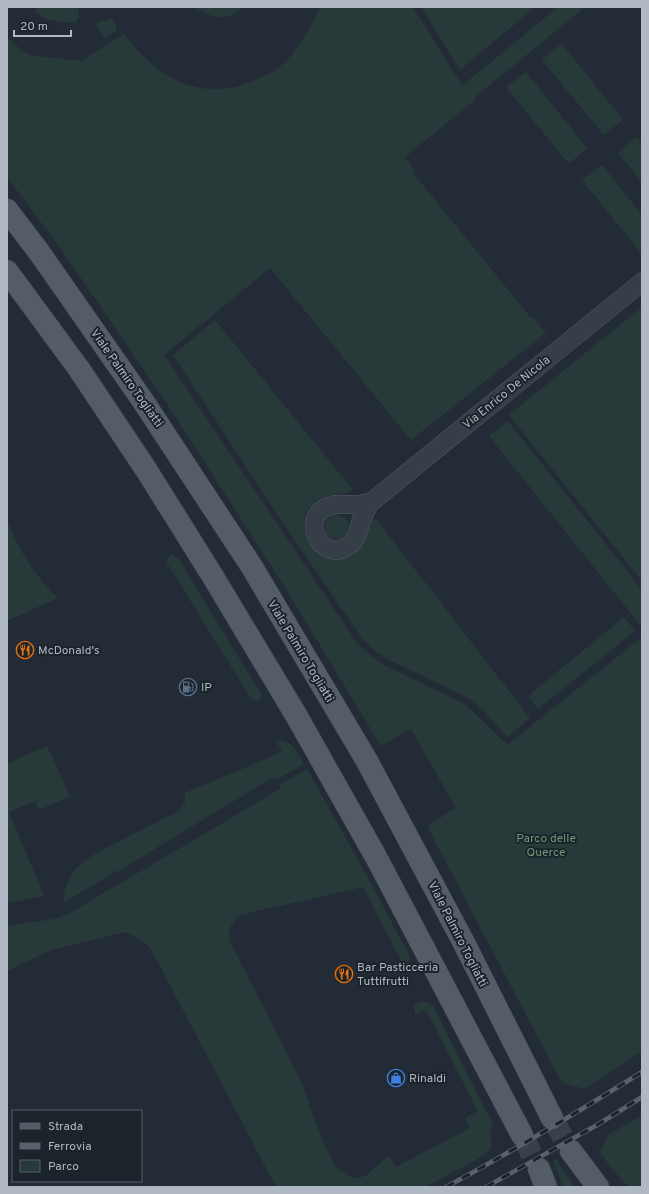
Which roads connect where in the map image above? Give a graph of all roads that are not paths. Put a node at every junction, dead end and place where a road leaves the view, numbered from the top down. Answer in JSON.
{"nodes":[{"id":1,"x":7,"y":210,"type":"edge"},
{"id":2,"x":7,"y":271,"type":"edge"},
{"id":3,"x":642,"y":282,"type":"edge"},
{"id":4,"x":370,"y":503,"type":"dead end"},
{"id":5,"x":552,"y":1118,"type":"tunnel mouth"},
{"id":6,"x":522,"y":1135,"type":"tunnel mouth"},
{"id":7,"x":571,"y":1151,"type":"tunnel mouth"},
{"id":8,"x":598,"y":1187,"type":"edge"}],
"edges":[{"from":1,"to":5,"type":"main road","name":"Viale Palmiro Togliatti"},
{"from":2,"to":6,"type":"main road"},
{"from":3,"to":4,"type":"street","name":"Via Enrico De Nicola"},
{"from":7,"to":8,"type":"main road"}]}
